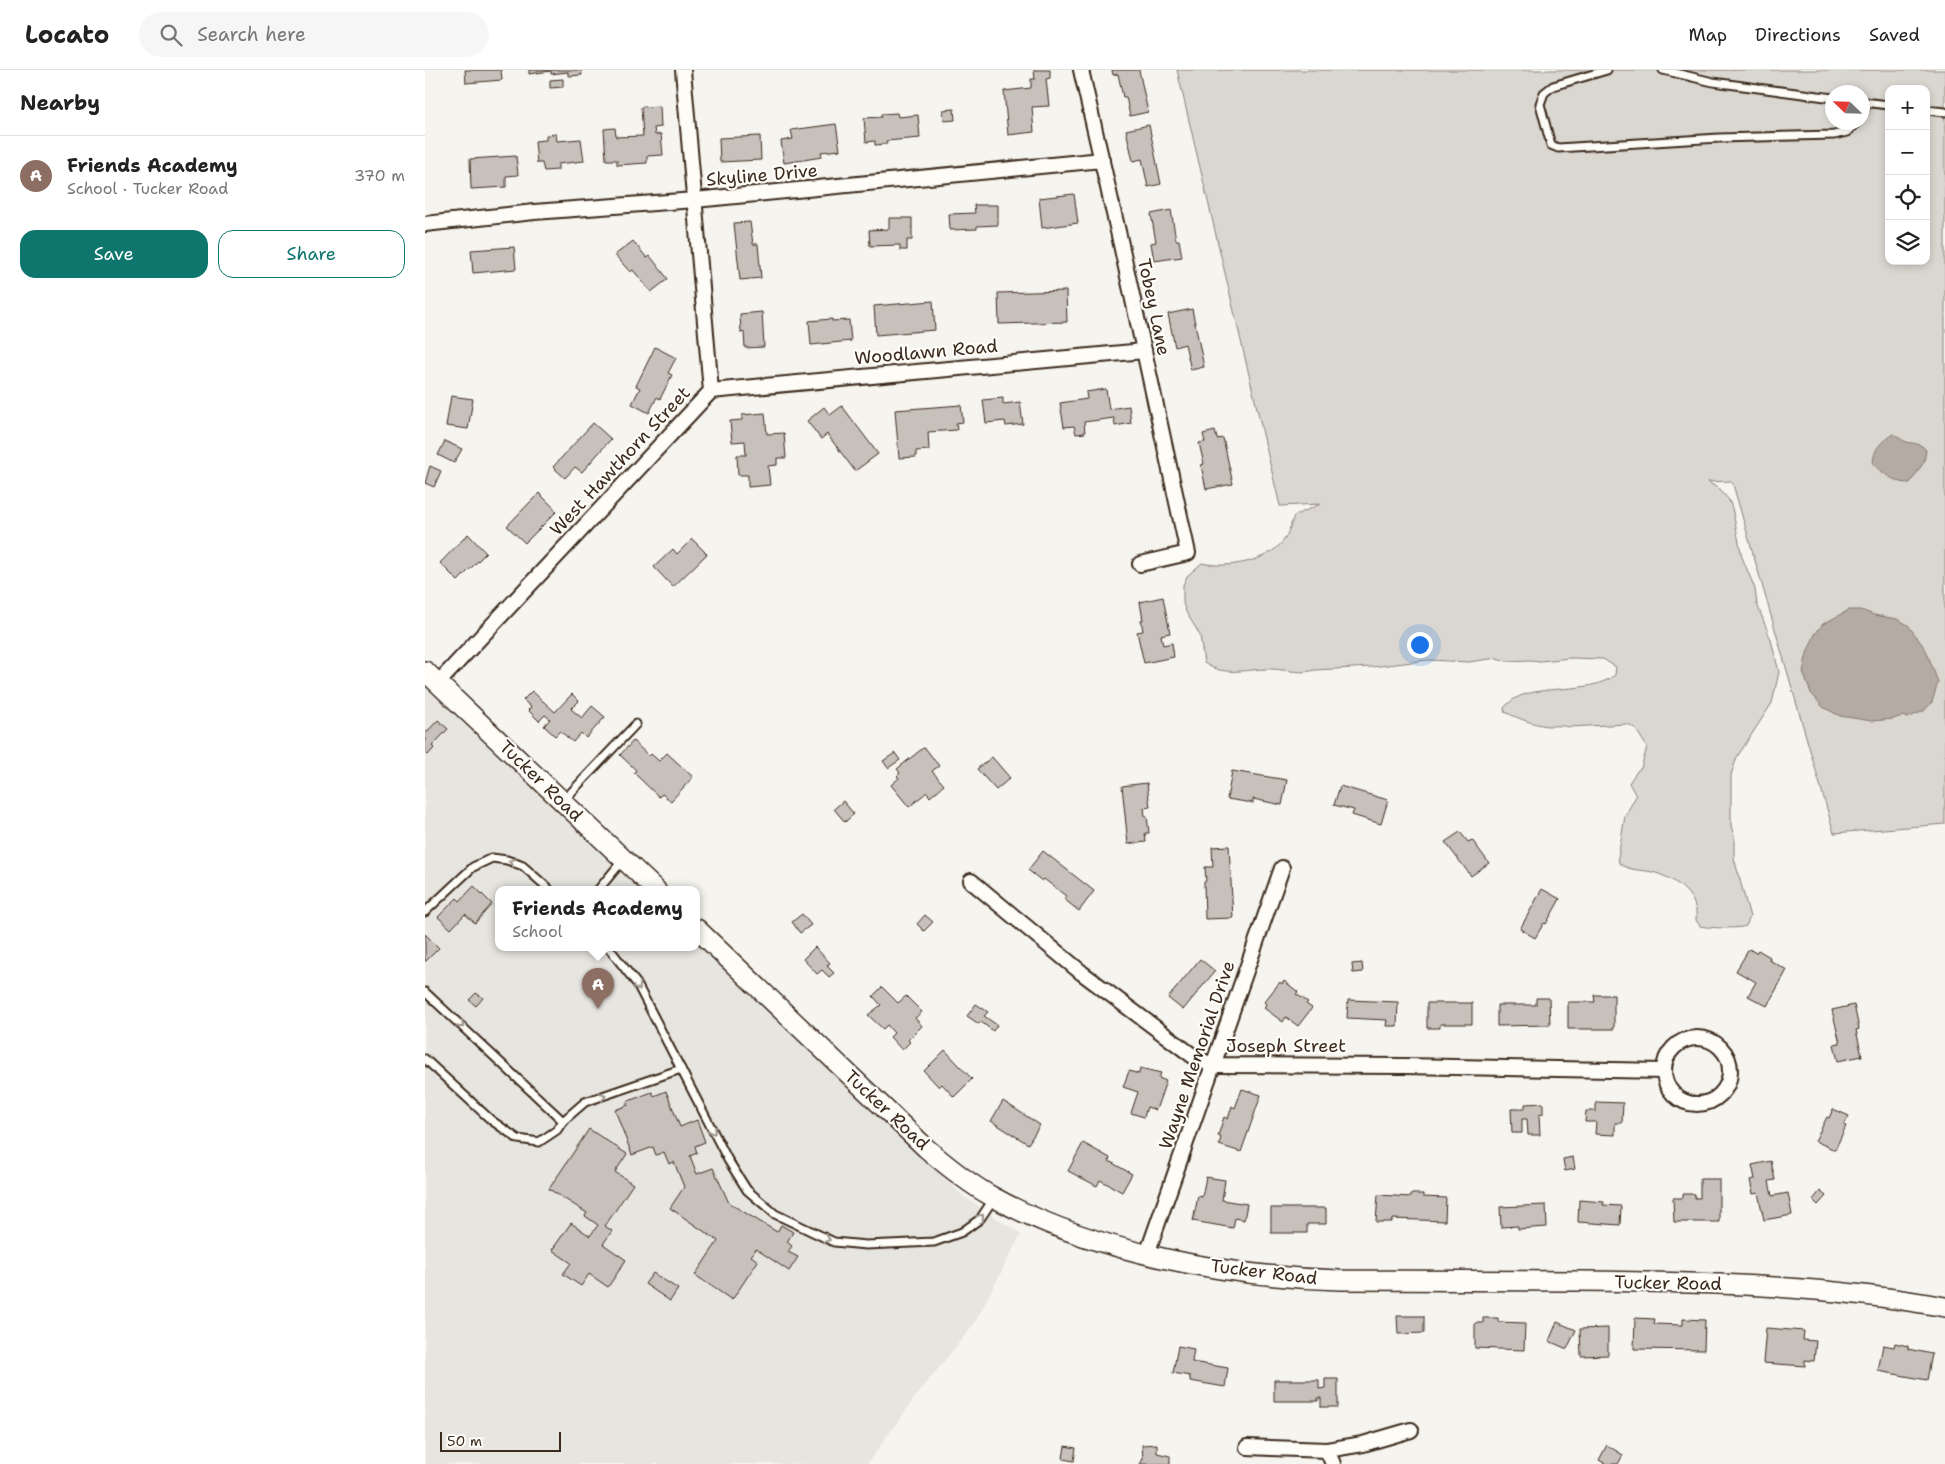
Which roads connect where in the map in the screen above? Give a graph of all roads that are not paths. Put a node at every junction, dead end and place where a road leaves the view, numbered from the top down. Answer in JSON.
{"nodes":[{"id":1,"x":683,"y":70,"type":"edge"},
{"id":2,"x":1081,"y":70,"type":"edge"},
{"id":3,"x":1607,"y":70,"type":"edge"},
{"id":4,"x":1663,"y":70,"type":"edge"},
{"id":5,"x":1825,"y":97,"type":"edge"},
{"id":6,"x":1870,"y":103,"type":"edge"},
{"id":7,"x":1885,"y":104,"type":"edge"},
{"id":8,"x":1930,"y":110,"type":"edge"},
{"id":9,"x":1945,"y":112,"type":"edge"},
{"id":10,"x":1849,"y":130,"type":"edge"},
{"id":11,"x":1102,"y":160,"type":"junction"},
{"id":12,"x":695,"y":200,"type":"junction"},
{"id":13,"x":425,"y":224,"type":"edge"},
{"id":14,"x":1144,"y":351,"type":"junction"},
{"id":15,"x":711,"y":391,"type":"junction"},
{"id":16,"x":1140,"y":564,"type":"dead end"},
{"id":17,"x":431,"y":677,"type":"edge"},
{"id":18,"x":636,"y":724,"type":"dead end"},
{"id":19,"x":563,"y":802,"type":"junction"},
{"id":20,"x":623,"y":860,"type":"junction"},
{"id":21,"x":1282,"y":868,"type":"dead end"},
{"id":22,"x":971,"y":881,"type":"dead end"},
{"id":23,"x":546,"y":886,"type":"edge"},
{"id":24,"x":601,"y":886,"type":"edge"},
{"id":25,"x":652,"y":886,"type":"edge"},
{"id":26,"x":425,"y":912,"type":"edge"},
{"id":27,"x":700,"y":932,"type":"edge"},
{"id":28,"x":611,"y":951,"type":"edge"},
{"id":29,"x":425,"y":992,"type":"edge"},
{"id":30,"x":425,"y":1059,"type":"edge"},
{"id":31,"x":1213,"y":1065,"type":"junction"},
{"id":32,"x":681,"y":1069,"type":"junction"},
{"id":33,"x":1664,"y":1071,"type":"junction"},
{"id":34,"x":563,"y":1121,"type":"junction"},
{"id":35,"x":994,"y":1198,"type":"junction"},
{"id":36,"x":1147,"y":1254,"type":"junction"},
{"id":37,"x":1945,"y":1307,"type":"edge"},
{"id":38,"x":1411,"y":1430,"type":"dead end"},
{"id":39,"x":1247,"y":1447,"type":"dead end"},
{"id":40,"x":1327,"y":1450,"type":"junction"},
{"id":41,"x":1333,"y":1464,"type":"edge"}],
"edges":[{"from":1,"to":12,"type":"street","name":"West Hawthorn Street"},
{"from":2,"to":11,"type":"street","name":"Tobey Lane"},
{"from":3,"to":10,"type":"lane"},
{"from":4,"to":5,"type":"lane"},
{"from":6,"to":7,"type":"lane"},
{"from":8,"to":9,"type":"lane"},
{"from":11,"to":12,"type":"street","name":"Skyline Drive"},
{"from":11,"to":14,"type":"street","name":"Tobey Lane"},
{"from":12,"to":13,"type":"street","name":"Skyline Drive"},
{"from":12,"to":15,"type":"street","name":"West Hawthorn Street"},
{"from":14,"to":15,"type":"street","name":"Woodlawn Road"},
{"from":14,"to":16,"type":"street","name":"Tobey Lane"},
{"from":15,"to":17,"type":"street","name":"West Hawthorn Street"},
{"from":17,"to":19,"type":"main road","name":"Tucker Road"},
{"from":18,"to":19,"type":"lane"},
{"from":19,"to":20,"type":"main road","name":"Tucker Road"},
{"from":20,"to":24,"type":"lane"},
{"from":20,"to":25,"type":"main road","name":"Tucker Road"},
{"from":21,"to":31,"type":"street","name":"Wayne Memorial Drive"},
{"from":22,"to":31,"type":"street","name":"Joseph Street"},
{"from":23,"to":26,"type":"lane","one_way":true},
{"from":27,"to":35,"type":"main road","name":"Tucker Road"},
{"from":28,"to":32,"type":"lane","one_way":true},
{"from":29,"to":34,"type":"lane","one_way":true},
{"from":30,"to":34,"type":"lane"},
{"from":31,"to":33,"type":"street","name":"Joseph Street"},
{"from":31,"to":36,"type":"street","name":"Wayne Memorial Drive"},
{"from":34,"to":32,"type":"lane","one_way":true},
{"from":32,"to":35,"type":"lane","one_way":true},
{"from":33,"to":33,"type":"street"},
{"from":35,"to":36,"type":"main road","name":"Tucker Road"},
{"from":36,"to":37,"type":"main road","name":"Tucker Road"},
{"from":38,"to":40,"type":"street"},
{"from":39,"to":40,"type":"street"},
{"from":40,"to":41,"type":"street"}]}
